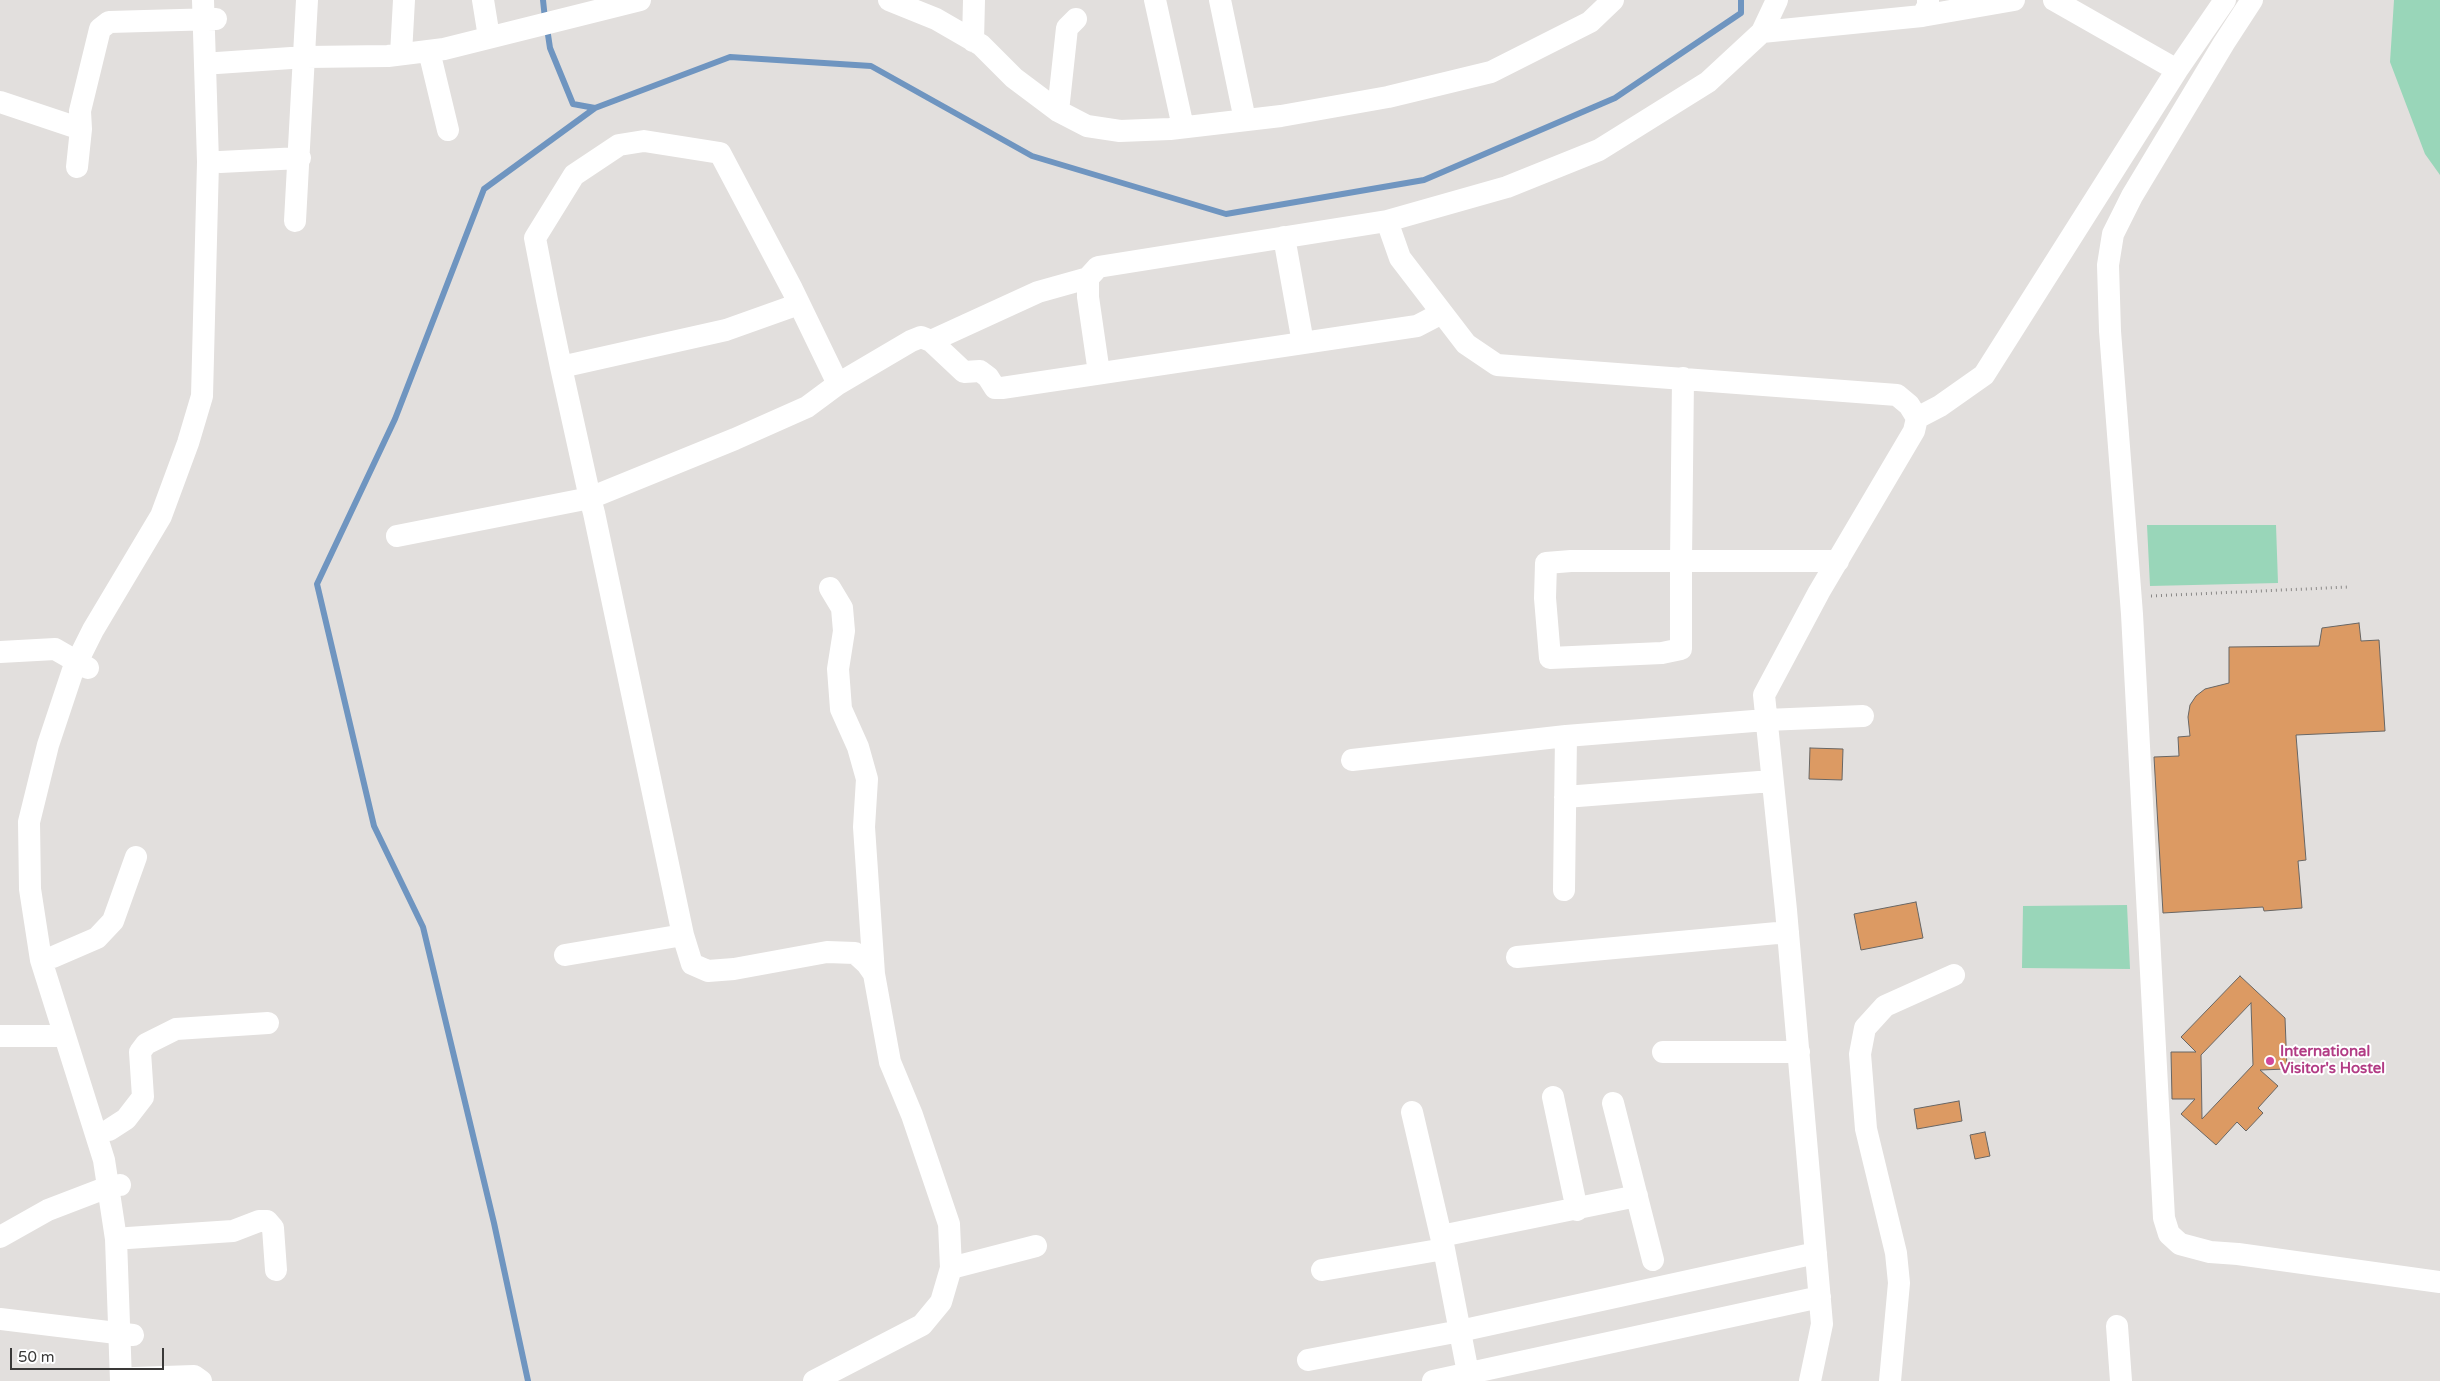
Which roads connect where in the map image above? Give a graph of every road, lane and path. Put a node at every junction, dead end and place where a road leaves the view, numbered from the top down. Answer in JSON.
{"nodes":[{"id":1,"x":307,"y":0,"type":"edge"},
{"id":2,"x":404,"y":0,"type":"edge"},
{"id":3,"x":483,"y":0,"type":"edge"},
{"id":4,"x":640,"y":0,"type":"edge"},
{"id":5,"x":889,"y":0,"type":"edge"},
{"id":6,"x":974,"y":0,"type":"edge"},
{"id":7,"x":1155,"y":0,"type":"edge"},
{"id":8,"x":1220,"y":0,"type":"edge"},
{"id":9,"x":1613,"y":0,"type":"edge"},
{"id":10,"x":1777,"y":0,"type":"edge"},
{"id":11,"x":2014,"y":0,"type":"edge"},
{"id":12,"x":2054,"y":0,"type":"edge"},
{"id":13,"x":2225,"y":0,"type":"edge"},
{"id":14,"x":2252,"y":0,"type":"edge"},
{"id":15,"x":601,"y":4,"type":"edge"},
{"id":16,"x":1925,"y":8,"type":"edge"},
{"id":17,"x":210,"y":10,"type":"edge"},
{"id":18,"x":1076,"y":19,"type":"dead end"},
{"id":19,"x":1762,"y":32,"type":"junction"},
{"id":20,"x":489,"y":37,"type":"junction"},
{"id":21,"x":973,"y":41,"type":"junction"},
{"id":22,"x":429,"y":51,"type":"junction"},
{"id":23,"x":401,"y":54,"type":"junction"},
{"id":24,"x":306,"y":57,"type":"junction"},
{"id":25,"x":217,"y":63,"type":"junction"},
{"id":26,"x":2176,"y":70,"type":"junction"},
{"id":27,"x":0,"y":102,"type":"edge"},
{"id":28,"x":1058,"y":111,"type":"junction"},
{"id":29,"x":1245,"y":120,"type":"junction"},
{"id":30,"x":1183,"y":127,"type":"junction"},
{"id":31,"x":81,"y":129,"type":"junction"},
{"id":32,"x":448,"y":130,"type":"dead end"},
{"id":33,"x":300,"y":158,"type":"junction"},
{"id":34,"x":220,"y":162,"type":"junction"},
{"id":35,"x":77,"y":167,"type":"dead end"},
{"id":36,"x":295,"y":221,"type":"dead end"},
{"id":37,"x":1387,"y":221,"type":"junction"},
{"id":38,"x":1284,"y":237,"type":"junction"},
{"id":39,"x":1088,"y":278,"type":"junction"},
{"id":40,"x":799,"y":304,"type":"junction"},
{"id":41,"x":1442,"y":313,"type":"junction"},
{"id":42,"x":931,"y":341,"type":"junction"},
{"id":43,"x":1303,"y":343,"type":"junction"},
{"id":44,"x":562,"y":367,"type":"junction"},
{"id":45,"x":1099,"y":374,"type":"junction"},
{"id":46,"x":1683,"y":378,"type":"junction"},
{"id":47,"x":838,"y":384,"type":"junction"},
{"id":48,"x":1917,"y":418,"type":"junction"},
{"id":49,"x":590,"y":498,"type":"junction"},
{"id":50,"x":397,"y":536,"type":"dead end"},
{"id":51,"x":1681,"y":561,"type":"junction"},
{"id":52,"x":1838,"y":561,"type":"junction"},
{"id":53,"x":2349,"y":587,"type":"dead end"},
{"id":54,"x":830,"y":588,"type":"dead end"},
{"id":55,"x":2130,"y":596,"type":"junction"},
{"id":56,"x":0,"y":652,"type":"edge"},
{"id":57,"x":83,"y":664,"type":"junction"},
{"id":58,"x":1863,"y":716,"type":"dead end"},
{"id":59,"x":1766,"y":720,"type":"junction"},
{"id":60,"x":1566,"y":736,"type":"junction"},
{"id":61,"x":1352,"y":760,"type":"dead end"},
{"id":62,"x":1772,"y":781,"type":"junction"},
{"id":63,"x":1565,"y":797,"type":"junction"},
{"id":64,"x":136,"y":857,"type":"dead end"},
{"id":65,"x":1564,"y":890,"type":"dead end"},
{"id":66,"x":1788,"y":932,"type":"junction"},
{"id":67,"x":683,"y":935,"type":"junction"},
{"id":68,"x":566,"y":955,"type":"dead end"},
{"id":69,"x":53,"y":957,"type":"junction"},
{"id":70,"x":1517,"y":957,"type":"dead end"},
{"id":71,"x":874,"y":974,"type":"junction"},
{"id":72,"x":1954,"y":975,"type":"dead end"},
{"id":73,"x":268,"y":1023,"type":"dead end"},
{"id":74,"x":0,"y":1036,"type":"edge"},
{"id":75,"x":64,"y":1036,"type":"junction"},
{"id":76,"x":1663,"y":1052,"type":"dead end"},
{"id":77,"x":1798,"y":1052,"type":"junction"},
{"id":78,"x":1553,"y":1097,"type":"dead end"},
{"id":79,"x":1613,"y":1103,"type":"dead end"},
{"id":80,"x":1412,"y":1112,"type":"dead end"},
{"id":81,"x":109,"y":1130,"type":"junction"},
{"id":82,"x":114,"y":1186,"type":"junction"},
{"id":83,"x":1637,"y":1196,"type":"junction"},
{"id":84,"x":1577,"y":1210,"type":"junction"},
{"id":85,"x":0,"y":1237,"type":"edge"},
{"id":86,"x":128,"y":1238,"type":"junction"},
{"id":87,"x":1442,"y":1243,"type":"junction"},
{"id":88,"x":1036,"y":1246,"type":"dead end"},
{"id":89,"x":1816,"y":1253,"type":"junction"},
{"id":90,"x":1653,"y":1260,"type":"dead end"},
{"id":91,"x":951,"y":1268,"type":"junction"},
{"id":92,"x":276,"y":1270,"type":"dead end"},
{"id":93,"x":1322,"y":1270,"type":"dead end"},
{"id":94,"x":2440,"y":1282,"type":"edge"},
{"id":95,"x":1820,"y":1297,"type":"junction"},
{"id":96,"x":0,"y":1319,"type":"edge"},
{"id":97,"x":2118,"y":1326,"type":"dead end"},
{"id":98,"x":1460,"y":1332,"type":"junction"},
{"id":99,"x":127,"y":1334,"type":"junction"},
{"id":100,"x":1308,"y":1360,"type":"dead end"},
{"id":101,"x":1475,"y":1375,"type":"edge"},
{"id":102,"x":130,"y":1380,"type":"edge"},
{"id":103,"x":201,"y":1381,"type":"edge"},
{"id":104,"x":814,"y":1381,"type":"edge"},
{"id":105,"x":1433,"y":1381,"type":"edge"},
{"id":106,"x":1810,"y":1381,"type":"edge"},
{"id":107,"x":1890,"y":1381,"type":"edge"},
{"id":108,"x":2121,"y":1381,"type":"edge"}],
"edges":[{"from":1,"to":24,"type":"street"},
{"from":2,"to":23,"type":"street"},
{"from":3,"to":20,"type":"street"},
{"from":4,"to":15,"type":"street"},
{"from":5,"to":21,"type":"street"},
{"from":6,"to":21,"type":"street"},
{"from":7,"to":30,"type":"street"},
{"from":8,"to":29,"type":"street"},
{"from":9,"to":29,"type":"street"},
{"from":10,"to":19,"type":"street"},
{"from":11,"to":16,"type":"street"},
{"from":12,"to":26,"type":"street"},
{"from":13,"to":26,"type":"street"},
{"from":14,"to":55,"type":"street"},
{"from":15,"to":20,"type":"street"},
{"from":16,"to":19,"type":"street"},
{"from":17,"to":25,"type":"street"},
{"from":17,"to":31,"type":"street"},
{"from":17,"to":57,"type":"street"},
{"from":18,"to":28,"type":"street"},
{"from":19,"to":37,"type":"street"},
{"from":20,"to":22,"type":"street"},
{"from":21,"to":28,"type":"street"},
{"from":22,"to":23,"type":"street"},
{"from":22,"to":32,"type":"street"},
{"from":23,"to":24,"type":"street"},
{"from":24,"to":25,"type":"street"},
{"from":24,"to":33,"type":"street"},
{"from":25,"to":34,"type":"street"},
{"from":26,"to":48,"type":"street"},
{"from":27,"to":31,"type":"street"},
{"from":28,"to":30,"type":"street"},
{"from":29,"to":30,"type":"street"},
{"from":31,"to":35,"type":"street"},
{"from":33,"to":34,"type":"street"},
{"from":33,"to":36,"type":"street"},
{"from":34,"to":57,"type":"street"},
{"from":37,"to":38,"type":"street"},
{"from":37,"to":41,"type":"street"},
{"from":38,"to":39,"type":"street"},
{"from":38,"to":43,"type":"street"},
{"from":39,"to":42,"type":"street"},
{"from":39,"to":45,"type":"street"},
{"from":40,"to":44,"type":"street"},
{"from":40,"to":44,"type":"street"},
{"from":40,"to":47,"type":"street"},
{"from":41,"to":43,"type":"street"},
{"from":41,"to":46,"type":"street"},
{"from":42,"to":45,"type":"street"},
{"from":42,"to":47,"type":"street"},
{"from":43,"to":45,"type":"street"},
{"from":44,"to":49,"type":"street"},
{"from":46,"to":48,"type":"street"},
{"from":46,"to":51,"type":"street"},
{"from":47,"to":49,"type":"street"},
{"from":48,"to":52,"type":"street"},
{"from":49,"to":50,"type":"street"},
{"from":49,"to":67,"type":"street"},
{"from":51,"to":51,"type":"street"},
{"from":51,"to":52,"type":"street"},
{"from":52,"to":59,"type":"street"},
{"from":53,"to":55,"type":"path"},
{"from":54,"to":71,"type":"street"},
{"from":55,"to":94,"type":"street"},
{"from":56,"to":57,"type":"street"},
{"from":57,"to":69,"type":"street"},
{"from":57,"to":75,"type":"street"},
{"from":58,"to":59,"type":"street"},
{"from":59,"to":60,"type":"street"},
{"from":59,"to":62,"type":"street"},
{"from":60,"to":61,"type":"street"},
{"from":60,"to":63,"type":"street"},
{"from":62,"to":63,"type":"street"},
{"from":62,"to":66,"type":"street"},
{"from":63,"to":65,"type":"street"},
{"from":64,"to":69,"type":"street"},
{"from":66,"to":70,"type":"street"},
{"from":66,"to":77,"type":"street"},
{"from":67,"to":68,"type":"street"},
{"from":67,"to":71,"type":"street"},
{"from":69,"to":81,"type":"street"},
{"from":71,"to":91,"type":"street"},
{"from":72,"to":107,"type":"street"},
{"from":73,"to":81,"type":"street"},
{"from":74,"to":75,"type":"street"},
{"from":75,"to":82,"type":"street"},
{"from":76,"to":77,"type":"street"},
{"from":77,"to":89,"type":"street"},
{"from":78,"to":84,"type":"street"},
{"from":79,"to":83,"type":"street"},
{"from":80,"to":87,"type":"street"},
{"from":81,"to":82,"type":"street"},
{"from":82,"to":85,"type":"street"},
{"from":82,"to":86,"type":"street"},
{"from":82,"to":99,"type":"street"},
{"from":83,"to":84,"type":"street"},
{"from":83,"to":90,"type":"street"},
{"from":84,"to":87,"type":"street"},
{"from":86,"to":92,"type":"street"},
{"from":86,"to":99,"type":"street"},
{"from":87,"to":93,"type":"street"},
{"from":87,"to":98,"type":"street"},
{"from":88,"to":91,"type":"street"},
{"from":89,"to":95,"type":"street"},
{"from":89,"to":98,"type":"street"},
{"from":91,"to":104,"type":"street"},
{"from":95,"to":101,"type":"street"},
{"from":95,"to":106,"type":"street"},
{"from":96,"to":99,"type":"street"},
{"from":97,"to":108,"type":"street"},
{"from":98,"to":100,"type":"street"},
{"from":98,"to":101,"type":"street"},
{"from":99,"to":102,"type":"street"},
{"from":101,"to":105,"type":"street"},
{"from":102,"to":103,"type":"street"}]}
